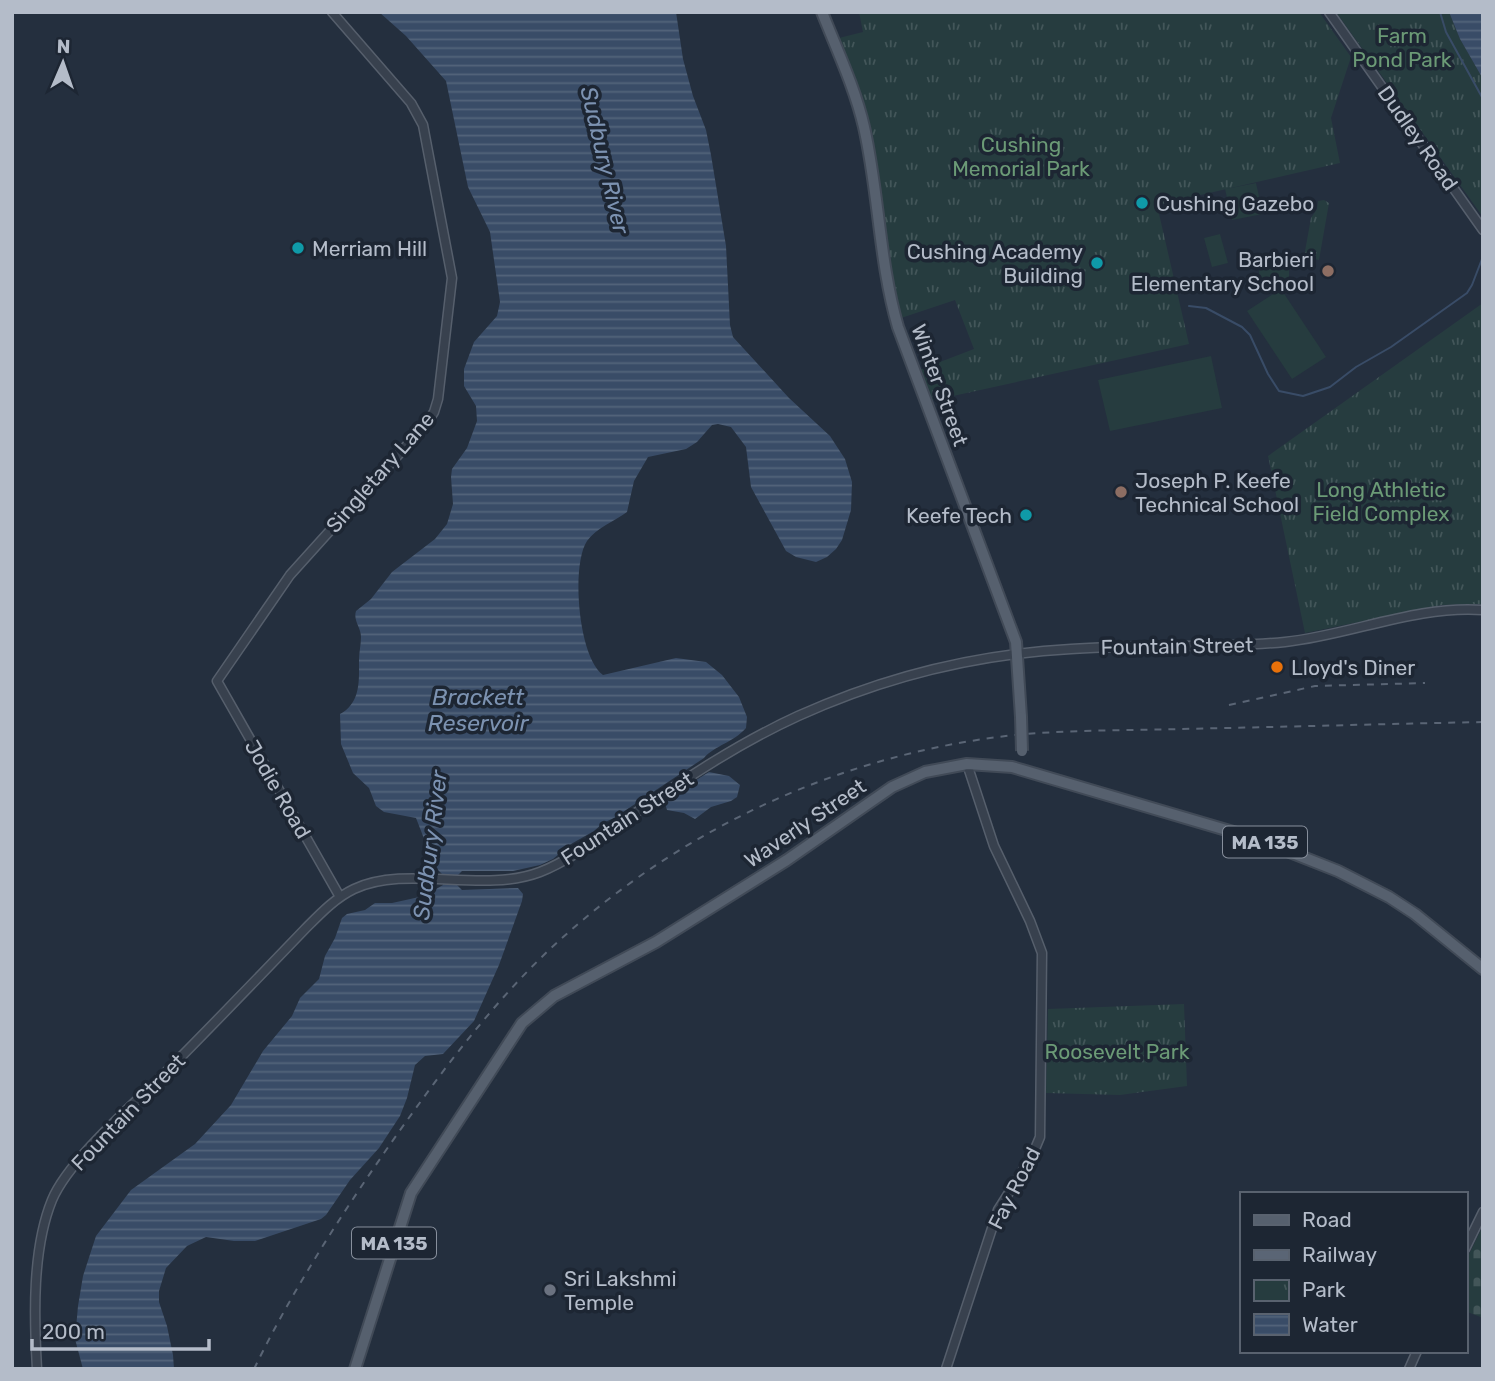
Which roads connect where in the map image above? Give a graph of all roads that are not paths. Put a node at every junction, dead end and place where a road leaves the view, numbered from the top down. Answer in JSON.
{"nodes":[{"id":1,"x":332,"y":12,"type":"edge"},
{"id":2,"x":822,"y":12,"type":"edge"},
{"id":3,"x":1329,"y":12,"type":"edge"},
{"id":4,"x":1483,"y":230,"type":"edge"},
{"id":5,"x":1483,"y":610,"type":"edge"},
{"id":6,"x":1017,"y":653,"type":"junction"},
{"id":7,"x":217,"y":681,"type":"joint"},
{"id":8,"x":967,"y":764,"type":"junction"},
{"id":9,"x":1020,"y":769,"type":"junction"},
{"id":10,"x":340,"y":897,"type":"junction"},
{"id":11,"x":1483,"y":969,"type":"edge"},
{"id":12,"x":1483,"y":1212,"type":"edge"},
{"id":13,"x":1467,"y":1245,"type":"edge"},
{"id":14,"x":1416,"y":1353,"type":"edge"},
{"id":15,"x":37,"y":1369,"type":"edge"},
{"id":16,"x":355,"y":1369,"type":"edge"},
{"id":17,"x":946,"y":1369,"type":"edge"},
{"id":18,"x":1409,"y":1369,"type":"edge"}],
"edges":[{"from":1,"to":7,"type":"street","name":"Singletary Lane"},
{"from":2,"to":6,"type":"main road","name":"Winter Street"},
{"from":3,"to":4,"type":"street","name":"Dudley Road"},
{"from":5,"to":6,"type":"street","name":"Fountain Street"},
{"from":6,"to":9,"type":"main road","name":"Winter Street","bridge":true},
{"from":6,"to":10,"type":"street","name":"Fountain Street"},
{"from":7,"to":10,"type":"street","name":"Jodie Road"},
{"from":8,"to":9,"type":"main road","name":"Waverly Street","number":"MA 135"},
{"from":8,"to":16,"type":"main road","name":"Waverly Street","number":"MA 135"},
{"from":8,"to":17,"type":"street","name":"Fay Road"},
{"from":9,"to":11,"type":"main road","name":"Waverly Street","number":"MA 135"},
{"from":10,"to":15,"type":"street","name":"Fountain Street"},
{"from":12,"to":13,"type":"street"},
{"from":14,"to":18,"type":"street"}]}
